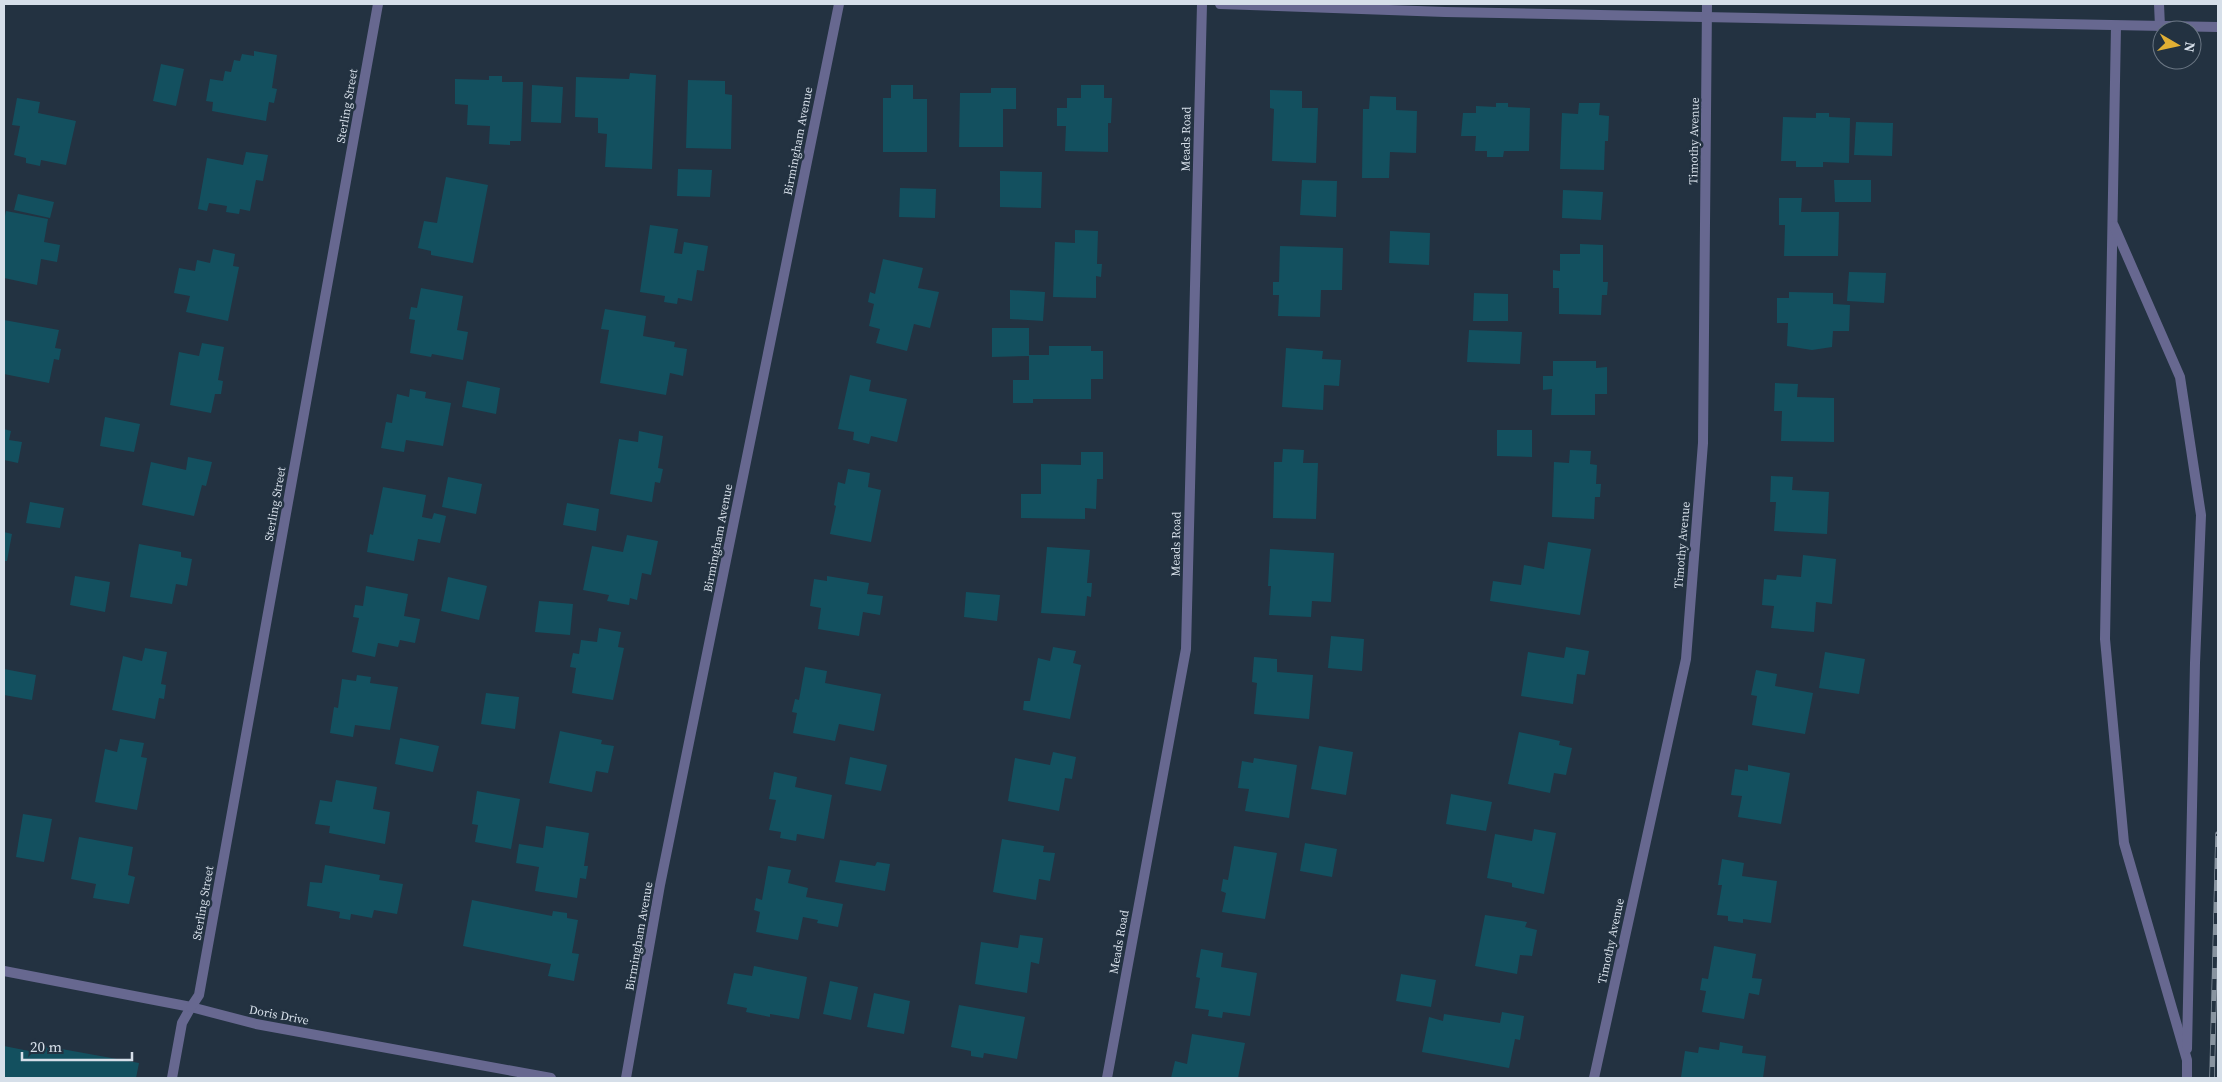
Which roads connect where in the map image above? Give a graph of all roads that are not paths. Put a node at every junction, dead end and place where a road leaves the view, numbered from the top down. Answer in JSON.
{"nodes":[{"id":1,"x":378,"y":4,"type":"edge"},
{"id":2,"x":839,"y":4,"type":"edge"},
{"id":3,"x":1202,"y":4,"type":"edge"},
{"id":4,"x":1220,"y":4,"type":"edge"},
{"id":5,"x":1707,"y":4,"type":"edge"},
{"id":6,"x":2159,"y":4,"type":"edge"},
{"id":7,"x":1707,"y":17,"type":"junction"},
{"id":8,"x":2160,"y":20,"type":"edge"},
{"id":9,"x":2116,"y":26,"type":"junction"},
{"id":10,"x":2152,"y":27,"type":"edge"},
{"id":11,"x":2202,"y":28,"type":"edge"},
{"id":12,"x":2218,"y":28,"type":"edge"},
{"id":13,"x":2112,"y":222,"type":"junction"},
{"id":14,"x":4,"y":971,"type":"edge"},
{"id":15,"x":191,"y":1007,"type":"junction"},
{"id":16,"x":2187,"y":1060,"type":"junction"},
{"id":17,"x":172,"y":1078,"type":"edge"},
{"id":18,"x":551,"y":1078,"type":"edge"},
{"id":19,"x":626,"y":1078,"type":"edge"},
{"id":20,"x":1107,"y":1078,"type":"edge"},
{"id":21,"x":1594,"y":1078,"type":"edge"},
{"id":22,"x":2187,"y":1078,"type":"edge"}],
"edges":[{"from":1,"to":15,"type":"street","name":"Sterling Street"},
{"from":2,"to":19,"type":"street","name":"Birmingham Avenue"},
{"from":3,"to":20,"type":"street","name":"Meads Road"},
{"from":4,"to":7,"type":"street"},
{"from":5,"to":7,"type":"street","name":"Timothy Avenue"},
{"from":6,"to":8,"type":"street"},
{"from":7,"to":9,"type":"street"},
{"from":7,"to":21,"type":"street","name":"Timothy Avenue"},
{"from":9,"to":10,"type":"street"},
{"from":9,"to":13,"type":"street"},
{"from":11,"to":12,"type":"street"},
{"from":13,"to":16,"type":"street"},
{"from":13,"to":16,"type":"street"},
{"from":14,"to":15,"type":"street","name":"Doris Drive"},
{"from":15,"to":17,"type":"street","name":"Sterling Street"},
{"from":15,"to":18,"type":"street","name":"Doris Drive"},
{"from":16,"to":22,"type":"street"}]}
